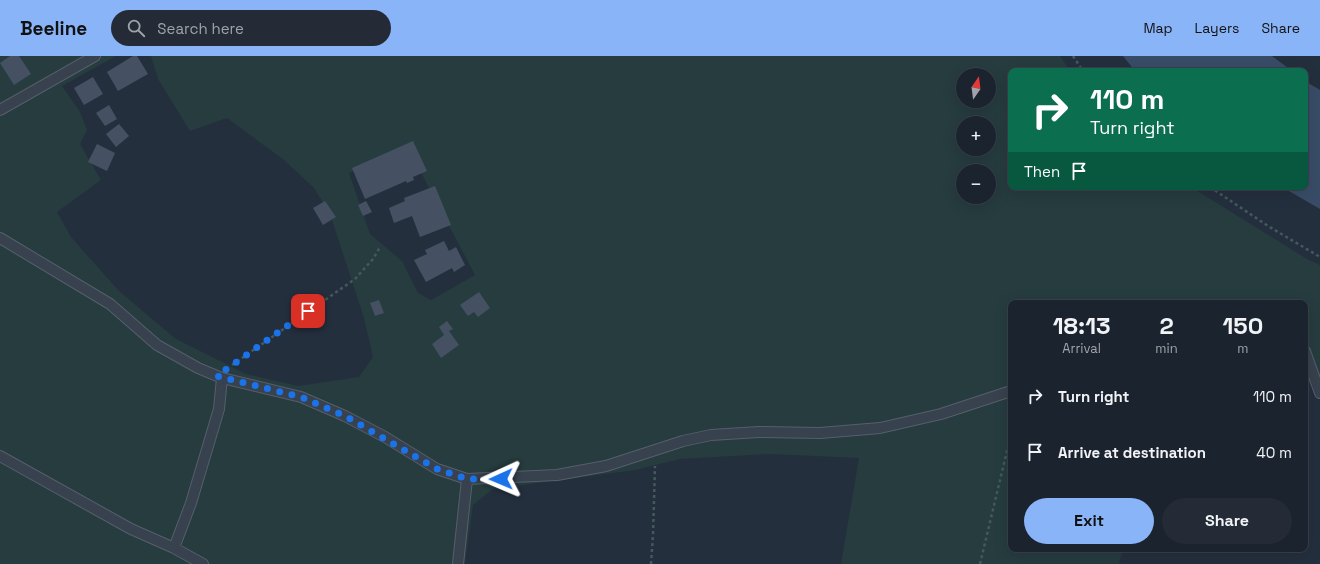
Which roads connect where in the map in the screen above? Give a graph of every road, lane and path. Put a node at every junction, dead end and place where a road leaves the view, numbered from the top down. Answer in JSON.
{"nodes":[{"id":1,"x":95,"y":56,"type":"edge"},
{"id":2,"x":1073,"y":56,"type":"edge"},
{"id":3,"x":1082,"y":68,"type":"edge"},
{"id":4,"x":0,"y":110,"type":"edge"},
{"id":5,"x":1214,"y":190,"type":"edge"},
{"id":6,"x":0,"y":238,"type":"edge"},
{"id":7,"x":380,"y":247,"type":"dead end"},
{"id":8,"x":1320,"y":257,"type":"edge"},
{"id":9,"x":1308,"y":359,"type":"edge"},
{"id":10,"x":219,"y":377,"type":"junction"},
{"id":11,"x":1008,"y":392,"type":"edge"},
{"id":12,"x":1320,"y":393,"type":"edge"},
{"id":13,"x":1008,"y":447,"type":"edge"},
{"id":14,"x":655,"y":451,"type":"junction"},
{"id":15,"x":0,"y":456,"type":"edge"},
{"id":16,"x":467,"y":479,"type":"junction"},
{"id":17,"x":174,"y":548,"type":"junction"},
{"id":18,"x":203,"y":564,"type":"edge"},
{"id":19,"x":458,"y":564,"type":"edge"},
{"id":20,"x":651,"y":564,"type":"edge"},
{"id":21,"x":980,"y":564,"type":"edge"}],
"edges":[{"from":1,"to":4,"type":"lane"},
{"from":2,"to":3,"type":"path"},
{"from":5,"to":8,"type":"path"},
{"from":6,"to":10,"type":"lane"},
{"from":7,"to":10,"type":"path"},
{"from":9,"to":12,"type":"lane"},
{"from":10,"to":16,"type":"lane"},
{"from":10,"to":17,"type":"lane"},
{"from":11,"to":14,"type":"lane"},
{"from":13,"to":21,"type":"path"},
{"from":14,"to":16,"type":"lane"},
{"from":14,"to":20,"type":"path"},
{"from":15,"to":17,"type":"lane"},
{"from":16,"to":19,"type":"lane"},
{"from":17,"to":18,"type":"lane"}]}
